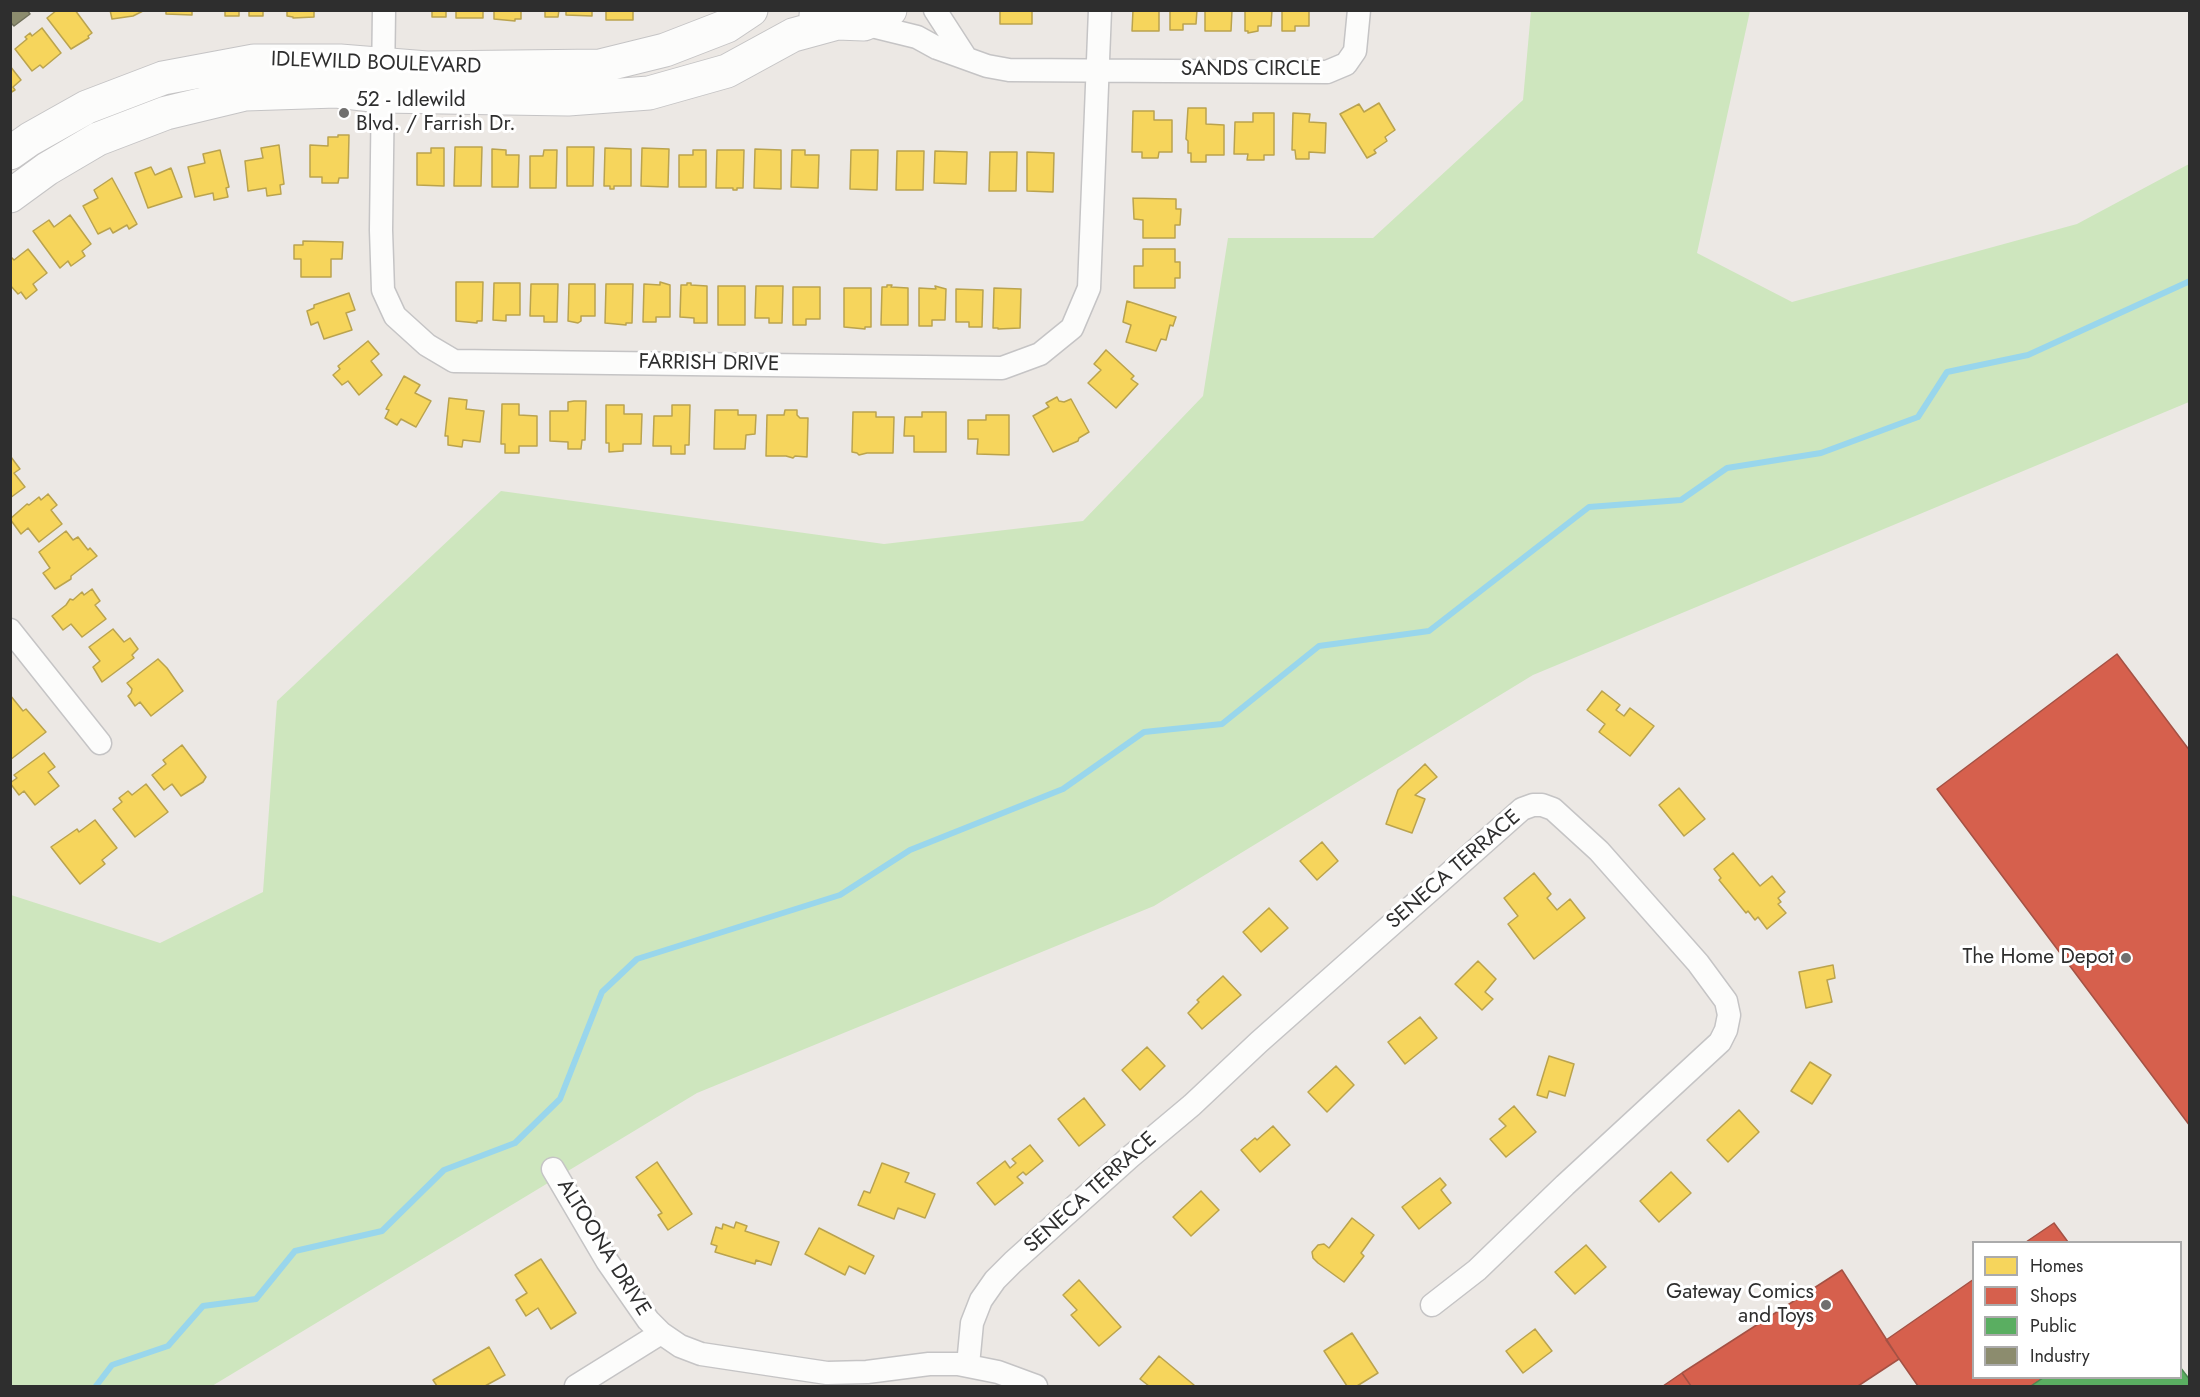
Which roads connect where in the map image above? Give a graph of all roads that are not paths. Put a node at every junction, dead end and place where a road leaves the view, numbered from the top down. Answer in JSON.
{"nodes":[{"id":1,"x":384,"y":10,"type":"edge"},
{"id":2,"x":751,"y":10,"type":"edge"},
{"id":3,"x":935,"y":10,"type":"edge"},
{"id":4,"x":1100,"y":10,"type":"edge"},
{"id":5,"x":1359,"y":10,"type":"edge"},
{"id":6,"x":850,"y":17,"type":"edge"},
{"id":7,"x":966,"y":58,"type":"junction"},
{"id":8,"x":382,"y":64,"type":"junction"},
{"id":9,"x":1099,"y":69,"type":"junction"},
{"id":10,"x":381,"y":96,"type":"junction"},
{"id":11,"x":10,"y":153,"type":"edge"},
{"id":12,"x":10,"y":196,"type":"edge"},
{"id":13,"x":10,"y":630,"type":"edge"},
{"id":14,"x":100,"y":743,"type":"dead end"},
{"id":15,"x":553,"y":1169,"type":"dead end"},
{"id":16,"x":1432,"y":1305,"type":"dead end"},
{"id":17,"x":661,"y":1333,"type":"junction"},
{"id":18,"x":968,"y":1365,"type":"junction"},
{"id":19,"x":576,"y":1386,"type":"edge"},
{"id":20,"x":1036,"y":1386,"type":"edge"}],
"edges":[{"from":1,"to":8,"type":"street","name":"FARRISH DRIVE"},
{"from":2,"to":8,"type":"street","name":"IDLEWILD BOULEVARD"},
{"from":3,"to":7,"type":"street"},
{"from":4,"to":9,"type":"street"},
{"from":5,"to":9,"type":"street","name":"SANDS CIRCLE"},
{"from":6,"to":7,"type":"street","name":"SANDS CIRCLE"},
{"from":6,"to":10,"type":"street","name":"IDLEWILD BOULEVARD"},
{"from":7,"to":9,"type":"street","name":"SANDS CIRCLE"},
{"from":8,"to":10,"type":"street","name":"FARRISH DRIVE"},
{"from":8,"to":11,"type":"street","name":"IDLEWILD BOULEVARD"},
{"from":9,"to":10,"type":"street","name":"FARRISH DRIVE"},
{"from":10,"to":12,"type":"street","name":"IDLEWILD BOULEVARD"},
{"from":13,"to":14,"type":"street"},
{"from":15,"to":17,"type":"street","name":"ALTOONA DRIVE"},
{"from":16,"to":18,"type":"street","name":"SENECA TERRACE"},
{"from":17,"to":18,"type":"street","name":"ALTOONA DRIVE"},
{"from":17,"to":19,"type":"street"},
{"from":18,"to":20,"type":"street","name":"ALTOONA DRIVE"}]}
